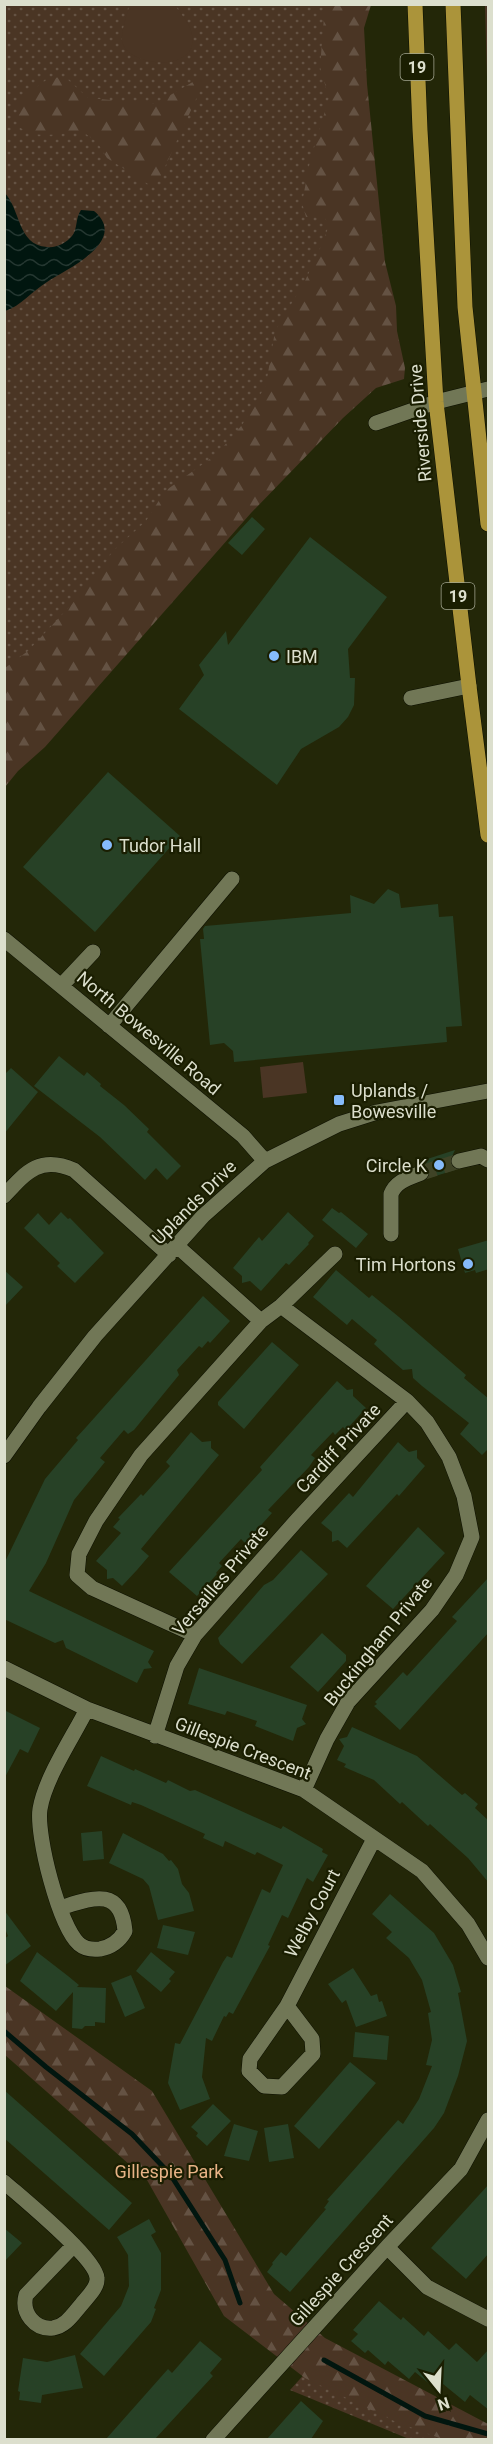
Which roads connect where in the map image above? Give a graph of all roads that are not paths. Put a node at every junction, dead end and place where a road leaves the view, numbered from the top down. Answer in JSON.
{"nodes":[{"id":1,"x":415,"y":4,"type":"edge"},
{"id":2,"x":453,"y":4,"type":"edge"},
{"id":3,"x":481,"y":390,"type":"edge"},
{"id":4,"x":436,"y":402,"type":"junction"},
{"id":5,"x":376,"y":423,"type":"dead end"},
{"id":6,"x":489,"y":524,"type":"edge"},
{"id":7,"x":469,"y":686,"type":"junction"},
{"id":8,"x":411,"y":698,"type":"dead end"},
{"id":9,"x":489,"y":835,"type":"edge"},
{"id":10,"x":232,"y":879,"type":"dead end"},
{"id":11,"x":4,"y":939,"type":"edge"},
{"id":12,"x":93,"y":952,"type":"dead end"},
{"id":13,"x":61,"y":986,"type":"junction"},
{"id":14,"x":109,"y":1026,"type":"junction"},
{"id":15,"x":489,"y":1090,"type":"edge"},
{"id":16,"x":489,"y":1160,"type":"edge"},
{"id":17,"x":265,"y":1161,"type":"junction"},
{"id":18,"x":459,"y":1161,"type":"tunnel mouth"},
{"id":19,"x":421,"y":1173,"type":"tunnel mouth"},
{"id":20,"x":4,"y":1196,"type":"edge"},
{"id":21,"x":391,"y":1234,"type":"dead end"},
{"id":22,"x":173,"y":1251,"type":"junction"},
{"id":23,"x":335,"y":1254,"type":"dead end"},
{"id":24,"x":281,"y":1306,"type":"junction"},
{"id":25,"x":261,"y":1321,"type":"junction"},
{"id":26,"x":407,"y":1401,"type":"junction"},
{"id":27,"x":4,"y":1456,"type":"edge"},
{"id":28,"x":297,"y":1520,"type":"joint"},
{"id":29,"x":195,"y":1635,"type":"junction"},
{"id":30,"x":4,"y":1668,"type":"edge"},
{"id":31,"x":87,"y":1709,"type":"junction"},
{"id":32,"x":155,"y":1736,"type":"junction"},
{"id":33,"x":304,"y":1790,"type":"junction"},
{"id":34,"x":374,"y":1839,"type":"junction"},
{"id":35,"x":60,"y":1908,"type":"dead end"},
{"id":36,"x":489,"y":1958,"type":"edge"},
{"id":37,"x":287,"y":2006,"type":"junction"},
{"id":38,"x":489,"y":2120,"type":"edge"},
{"id":39,"x":4,"y":2182,"type":"edge"},
{"id":40,"x":74,"y":2245,"type":"junction"},
{"id":41,"x":387,"y":2247,"type":"junction"},
{"id":42,"x":489,"y":2319,"type":"edge"},
{"id":43,"x":213,"y":2439,"type":"edge"}],
"edges":[{"from":1,"to":4,"type":"main road","name":"Riverside Drive","number":"19"},
{"from":2,"to":3,"type":"main road","number":"19"},
{"from":3,"to":4,"type":"street"},
{"from":3,"to":6,"type":"main road","number":"19"},
{"from":4,"to":5,"type":"street"},
{"from":4,"to":7,"type":"main road","name":"Riverside Drive","number":"19"},
{"from":7,"to":8,"type":"street"},
{"from":7,"to":9,"type":"main road","name":"Riverside Drive","number":"19"},
{"from":10,"to":14,"type":"street"},
{"from":11,"to":13,"type":"street","name":"North Bowesville Road"},
{"from":12,"to":13,"type":"street"},
{"from":13,"to":14,"type":"street","name":"North Bowesville Road"},
{"from":14,"to":17,"type":"street","name":"North Bowesville Road"},
{"from":15,"to":17,"type":"street","name":"Uplands Drive"},
{"from":16,"to":18,"type":"street"},
{"from":17,"to":22,"type":"street","name":"Uplands Drive"},
{"from":19,"to":21,"type":"street"},
{"from":20,"to":22,"type":"street"},
{"from":22,"to":25,"type":"street"},
{"from":22,"to":27,"type":"street","name":"Uplands Drive"},
{"from":23,"to":24,"type":"street"},
{"from":24,"to":25,"type":"street"},
{"from":24,"to":26,"type":"street","name":"Buckingham Private"},
{"from":25,"to":29,"type":"street"},
{"from":26,"to":28,"type":"street","name":"Cardiff Private"},
{"from":26,"to":33,"type":"street","name":"Buckingham Private"},
{"from":28,"to":29,"type":"street","name":"Versailles Private"},
{"from":29,"to":32,"type":"street","name":"Versailles Private"},
{"from":30,"to":31,"type":"street","name":"Gillespie Crescent"},
{"from":31,"to":32,"type":"street","name":"Gillespie Crescent"},
{"from":31,"to":35,"type":"street"},
{"from":32,"to":33,"type":"street","name":"Gillespie Crescent"},
{"from":33,"to":34,"type":"street","name":"Gillespie Crescent"},
{"from":34,"to":36,"type":"street","name":"Gillespie Crescent"},
{"from":34,"to":37,"type":"street","name":"Welby Court"},
{"from":37,"to":37,"type":"street","name":"Welby Court"},
{"from":38,"to":41,"type":"street","name":"Gillespie Crescent"},
{"from":39,"to":40,"type":"street"},
{"from":40,"to":40,"type":"street"},
{"from":41,"to":42,"type":"street"},
{"from":41,"to":43,"type":"street","name":"Gillespie Crescent"}]}
